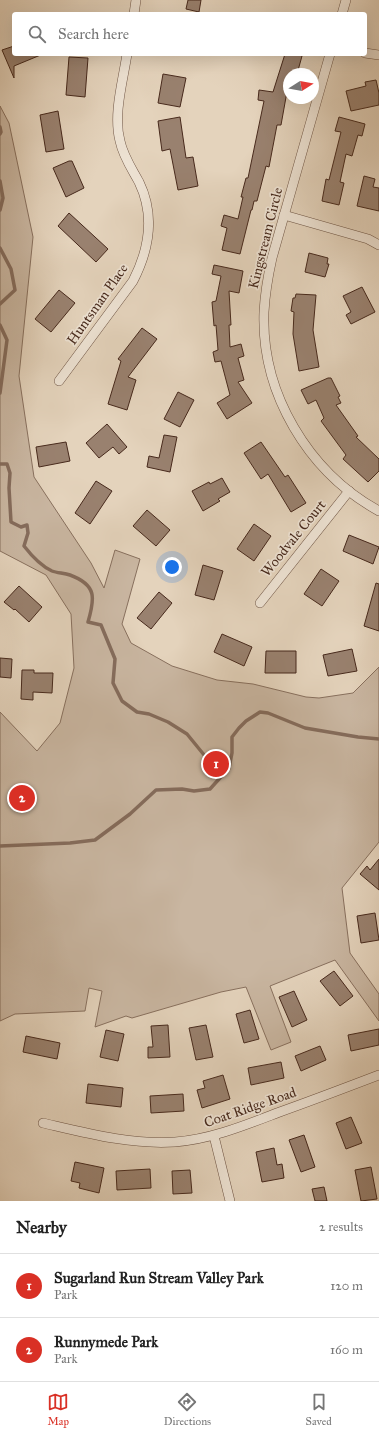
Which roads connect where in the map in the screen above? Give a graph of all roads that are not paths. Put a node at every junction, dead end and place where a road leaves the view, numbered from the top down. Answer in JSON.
{"nodes":[{"id":1,"x":136,"y":0,"type":"edge"},
{"id":2,"x":346,"y":0,"type":"edge"},
{"id":3,"x":134,"y":12,"type":"edge"},
{"id":4,"x":343,"y":12,"type":"edge"},
{"id":5,"x":367,"y":53,"type":"edge"},
{"id":6,"x":379,"y":55,"type":"edge"},
{"id":7,"x":128,"y":56,"type":"edge"},
{"id":8,"x":329,"y":56,"type":"edge"},
{"id":9,"x":284,"y":215,"type":"junction"},
{"id":10,"x":379,"y":245,"type":"edge"},
{"id":11,"x":59,"y":381,"type":"dead end"},
{"id":12,"x":349,"y":491,"type":"junction"},
{"id":13,"x":379,"y":511,"type":"edge"},
{"id":14,"x":260,"y":603,"type":"dead end"},
{"id":15,"x":379,"y":1075,"type":"edge"},
{"id":16,"x":43,"y":1124,"type":"dead end"},
{"id":17,"x":214,"y":1136,"type":"junction"},
{"id":18,"x":230,"y":1201,"type":"edge"}],
"edges":[{"from":1,"to":3,"type":"street"},
{"from":2,"to":4,"type":"street"},
{"from":5,"to":6,"type":"street"},
{"from":7,"to":11,"type":"street","name":"Huntsman Place"},
{"from":8,"to":9,"type":"street","name":"Kingstream Circle"},
{"from":9,"to":10,"type":"street"},
{"from":9,"to":12,"type":"street","name":"Kingstream Circle"},
{"from":12,"to":13,"type":"street","name":"Kingstream Circle"},
{"from":12,"to":14,"type":"street","name":"Woodvale Court"},
{"from":15,"to":17,"type":"street","name":"Coat Ridge Road"},
{"from":16,"to":17,"type":"street","name":"Coat Ridge Road"},
{"from":17,"to":18,"type":"street"}]}
